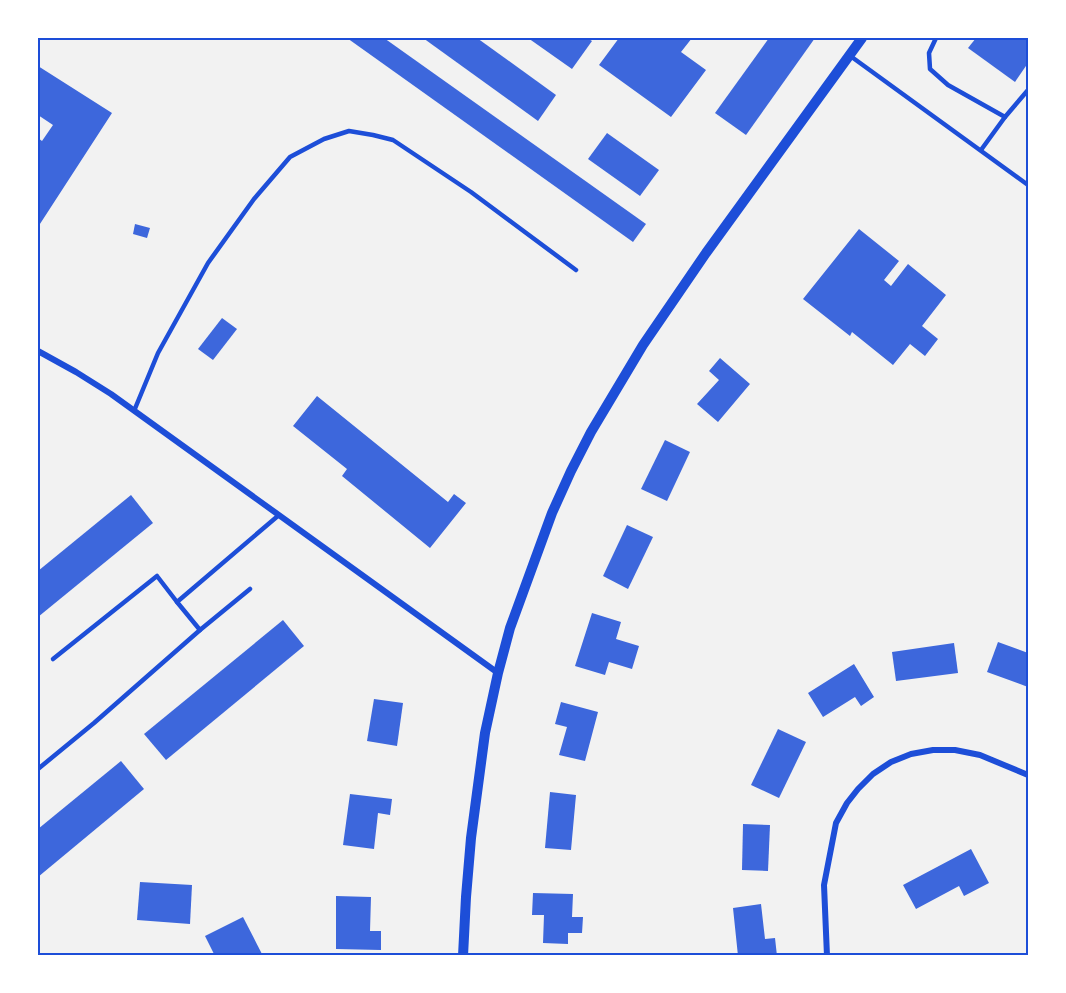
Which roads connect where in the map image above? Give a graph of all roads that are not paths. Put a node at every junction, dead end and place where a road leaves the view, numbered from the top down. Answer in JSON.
{"nodes":[{"id":1,"x":862,"y":38,"type":"edge"},
{"id":2,"x":936,"y":38,"type":"edge"},
{"id":3,"x":849,"y":55,"type":"junction"},
{"id":4,"x":1029,"y":90,"type":"edge"},
{"id":5,"x":1005,"y":117,"type":"junction"},
{"id":6,"x":981,"y":150,"type":"junction"},
{"id":7,"x":1029,"y":185,"type":"edge"},
{"id":8,"x":576,"y":270,"type":"dead end"},
{"id":9,"x":38,"y":351,"type":"edge"},
{"id":10,"x":134,"y":411,"type":"junction"},
{"id":11,"x":279,"y":515,"type":"junction"},
{"id":12,"x":250,"y":589,"type":"dead end"},
{"id":13,"x":177,"y":602,"type":"junction"},
{"id":14,"x":200,"y":630,"type":"junction"},
{"id":15,"x":53,"y":659,"type":"dead end"},
{"id":16,"x":498,"y":673,"type":"junction"},
{"id":17,"x":38,"y":769,"type":"edge"},
{"id":18,"x":1029,"y":775,"type":"edge"},
{"id":19,"x":463,"y":956,"type":"edge"},
{"id":20,"x":826,"y":956,"type":"edge"}],
"edges":[{"from":1,"to":3,"type":"street"},
{"from":2,"to":5,"type":"lane"},
{"from":3,"to":6,"type":"lane"},
{"from":3,"to":16,"type":"street"},
{"from":4,"to":5,"type":"lane"},
{"from":5,"to":6,"type":"lane"},
{"from":6,"to":7,"type":"lane"},
{"from":8,"to":10,"type":"lane"},
{"from":9,"to":10,"type":"street"},
{"from":10,"to":11,"type":"street"},
{"from":11,"to":13,"type":"lane"},
{"from":11,"to":16,"type":"street"},
{"from":12,"to":14,"type":"lane"},
{"from":13,"to":14,"type":"lane"},
{"from":13,"to":15,"type":"lane"},
{"from":14,"to":17,"type":"lane"},
{"from":16,"to":19,"type":"street"},
{"from":18,"to":20,"type":"street"}]}
